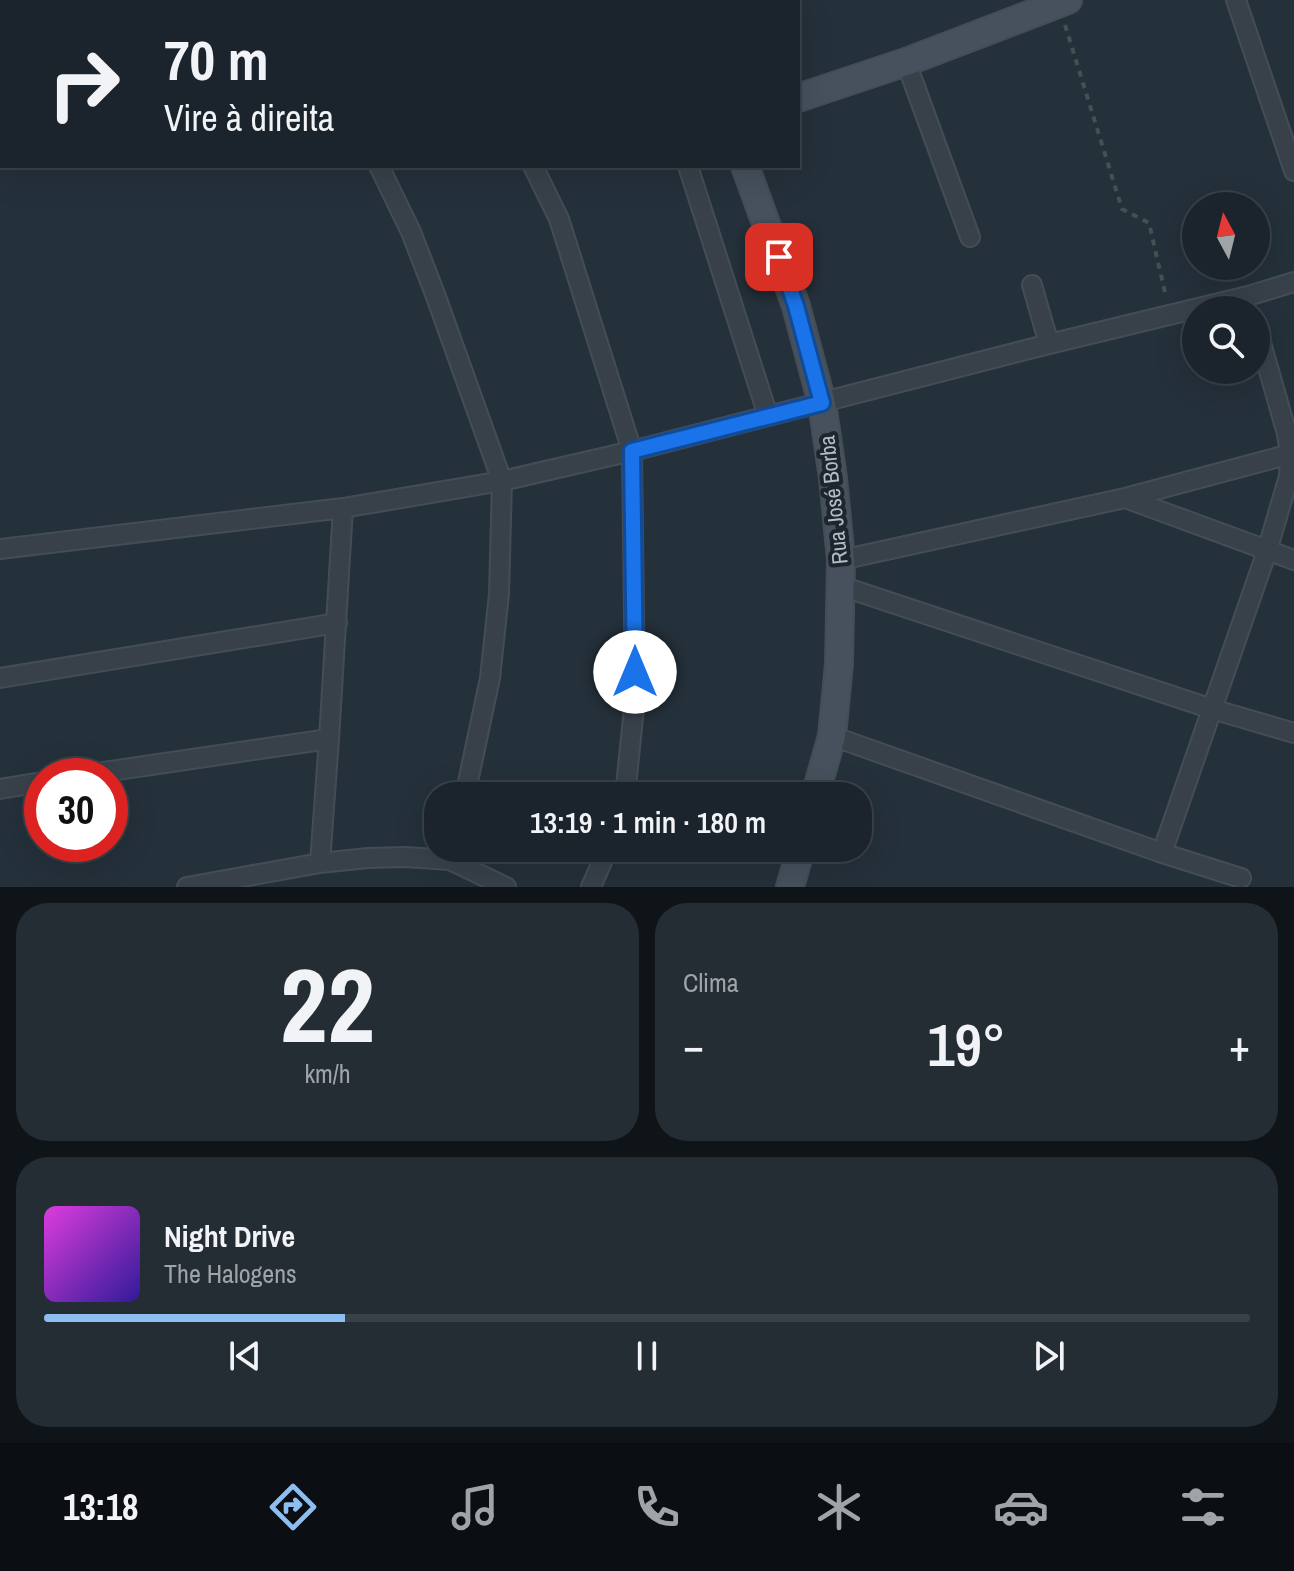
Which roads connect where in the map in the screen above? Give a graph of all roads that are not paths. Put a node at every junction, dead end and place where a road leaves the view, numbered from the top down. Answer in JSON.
{"nodes":[{"id":1,"x":1236,"y":0,"type":"edge"},
{"id":2,"x":1063,"y":2,"type":"edge"},
{"id":3,"x":906,"y":62,"type":"junction"},
{"id":4,"x":800,"y":97,"type":"edge"},
{"id":5,"x":380,"y":168,"type":"edge"},
{"id":6,"x":534,"y":168,"type":"edge"},
{"id":7,"x":689,"y":168,"type":"edge"},
{"id":8,"x":746,"y":168,"type":"edge"},
{"id":9,"x":1294,"y":171,"type":"edge"},
{"id":10,"x":970,"y":237,"type":"dead end"},
{"id":11,"x":1294,"y":282,"type":"edge"},
{"id":12,"x":1032,"y":285,"type":"dead end"},
{"id":13,"x":1265,"y":296,"type":"edge"},
{"id":14,"x":1182,"y":313,"type":"edge"},
{"id":15,"x":1049,"y":344,"type":"junction"},
{"id":16,"x":1270,"y":374,"type":"edge"},
{"id":17,"x":822,"y":403,"type":"junction"},
{"id":18,"x":768,"y":416,"type":"junction"},
{"id":19,"x":632,"y":451,"type":"junction"},
{"id":20,"x":1292,"y":454,"type":"edge"},
{"id":21,"x":502,"y":481,"type":"junction"},
{"id":22,"x":1125,"y":498,"type":"junction"},
{"id":23,"x":343,"y":508,"type":"junction"},
{"id":24,"x":0,"y":549,"type":"edge"},
{"id":25,"x":1267,"y":551,"type":"junction"},
{"id":26,"x":1294,"y":560,"type":"edge"},
{"id":27,"x":841,"y":573,"type":"junction"},
{"id":28,"x":337,"y":623,"type":"junction"},
{"id":29,"x":0,"y":678,"type":"edge"},
{"id":30,"x":1212,"y":709,"type":"junction"},
{"id":31,"x":1294,"y":733,"type":"edge"},
{"id":32,"x":832,"y":736,"type":"junction"},
{"id":33,"x":329,"y":739,"type":"junction"},
{"id":34,"x":128,"y":768,"type":"edge"},
{"id":35,"x":468,"y":782,"type":"edge"},
{"id":36,"x":626,"y":782,"type":"edge"},
{"id":37,"x":819,"y":782,"type":"edge"},
{"id":38,"x":24,"y":785,"type":"edge"},
{"id":39,"x":0,"y":789,"type":"edge"},
{"id":40,"x":1162,"y":853,"type":"junction"},
{"id":41,"x":424,"y":855,"type":"edge"},
{"id":42,"x":464,"y":862,"type":"edge"},
{"id":43,"x":602,"y":862,"type":"edge"},
{"id":44,"x":797,"y":862,"type":"edge"},
{"id":45,"x":320,"y":863,"type":"junction"},
{"id":46,"x":1241,"y":878,"type":"dead end"},
{"id":47,"x":187,"y":887,"type":"edge"},
{"id":48,"x":506,"y":887,"type":"edge"},
{"id":49,"x":591,"y":887,"type":"edge"},
{"id":50,"x":790,"y":887,"type":"edge"}],
"edges":[{"from":1,"to":9,"type":"street"},
{"from":2,"to":3,"type":"main road"},
{"from":3,"to":4,"type":"main road"},
{"from":3,"to":10,"type":"street"},
{"from":5,"to":21,"type":"street"},
{"from":6,"to":19,"type":"street"},
{"from":7,"to":18,"type":"street"},
{"from":8,"to":17,"type":"main road","name":"Rua José Borba"},
{"from":11,"to":13,"type":"street"},
{"from":12,"to":15,"type":"street"},
{"from":14,"to":15,"type":"street"},
{"from":15,"to":17,"type":"street"},
{"from":16,"to":20,"type":"street"},
{"from":17,"to":18,"type":"street"},
{"from":17,"to":27,"type":"main road","name":"Rua José Borba"},
{"from":18,"to":19,"type":"street"},
{"from":19,"to":21,"type":"street"},
{"from":19,"to":36,"type":"street"},
{"from":20,"to":22,"type":"street"},
{"from":20,"to":25,"type":"street"},
{"from":21,"to":23,"type":"street"},
{"from":21,"to":35,"type":"street"},
{"from":22,"to":25,"type":"street"},
{"from":22,"to":27,"type":"street"},
{"from":23,"to":24,"type":"street"},
{"from":23,"to":28,"type":"street"},
{"from":25,"to":26,"type":"street"},
{"from":25,"to":30,"type":"street"},
{"from":27,"to":30,"type":"street"},
{"from":27,"to":32,"type":"main road","name":"Rua José Borba"},
{"from":28,"to":29,"type":"street"},
{"from":28,"to":33,"type":"street"},
{"from":30,"to":31,"type":"street"},
{"from":30,"to":40,"type":"street"},
{"from":32,"to":37,"type":"main road","name":"Rua José Borba"},
{"from":32,"to":40,"type":"street"},
{"from":33,"to":34,"type":"street"},
{"from":33,"to":45,"type":"street"},
{"from":38,"to":39,"type":"street"},
{"from":40,"to":46,"type":"street"},
{"from":41,"to":45,"type":"street"},
{"from":42,"to":48,"type":"street"},
{"from":43,"to":49,"type":"street"},
{"from":44,"to":50,"type":"main road"},
{"from":45,"to":47,"type":"street"}]}
